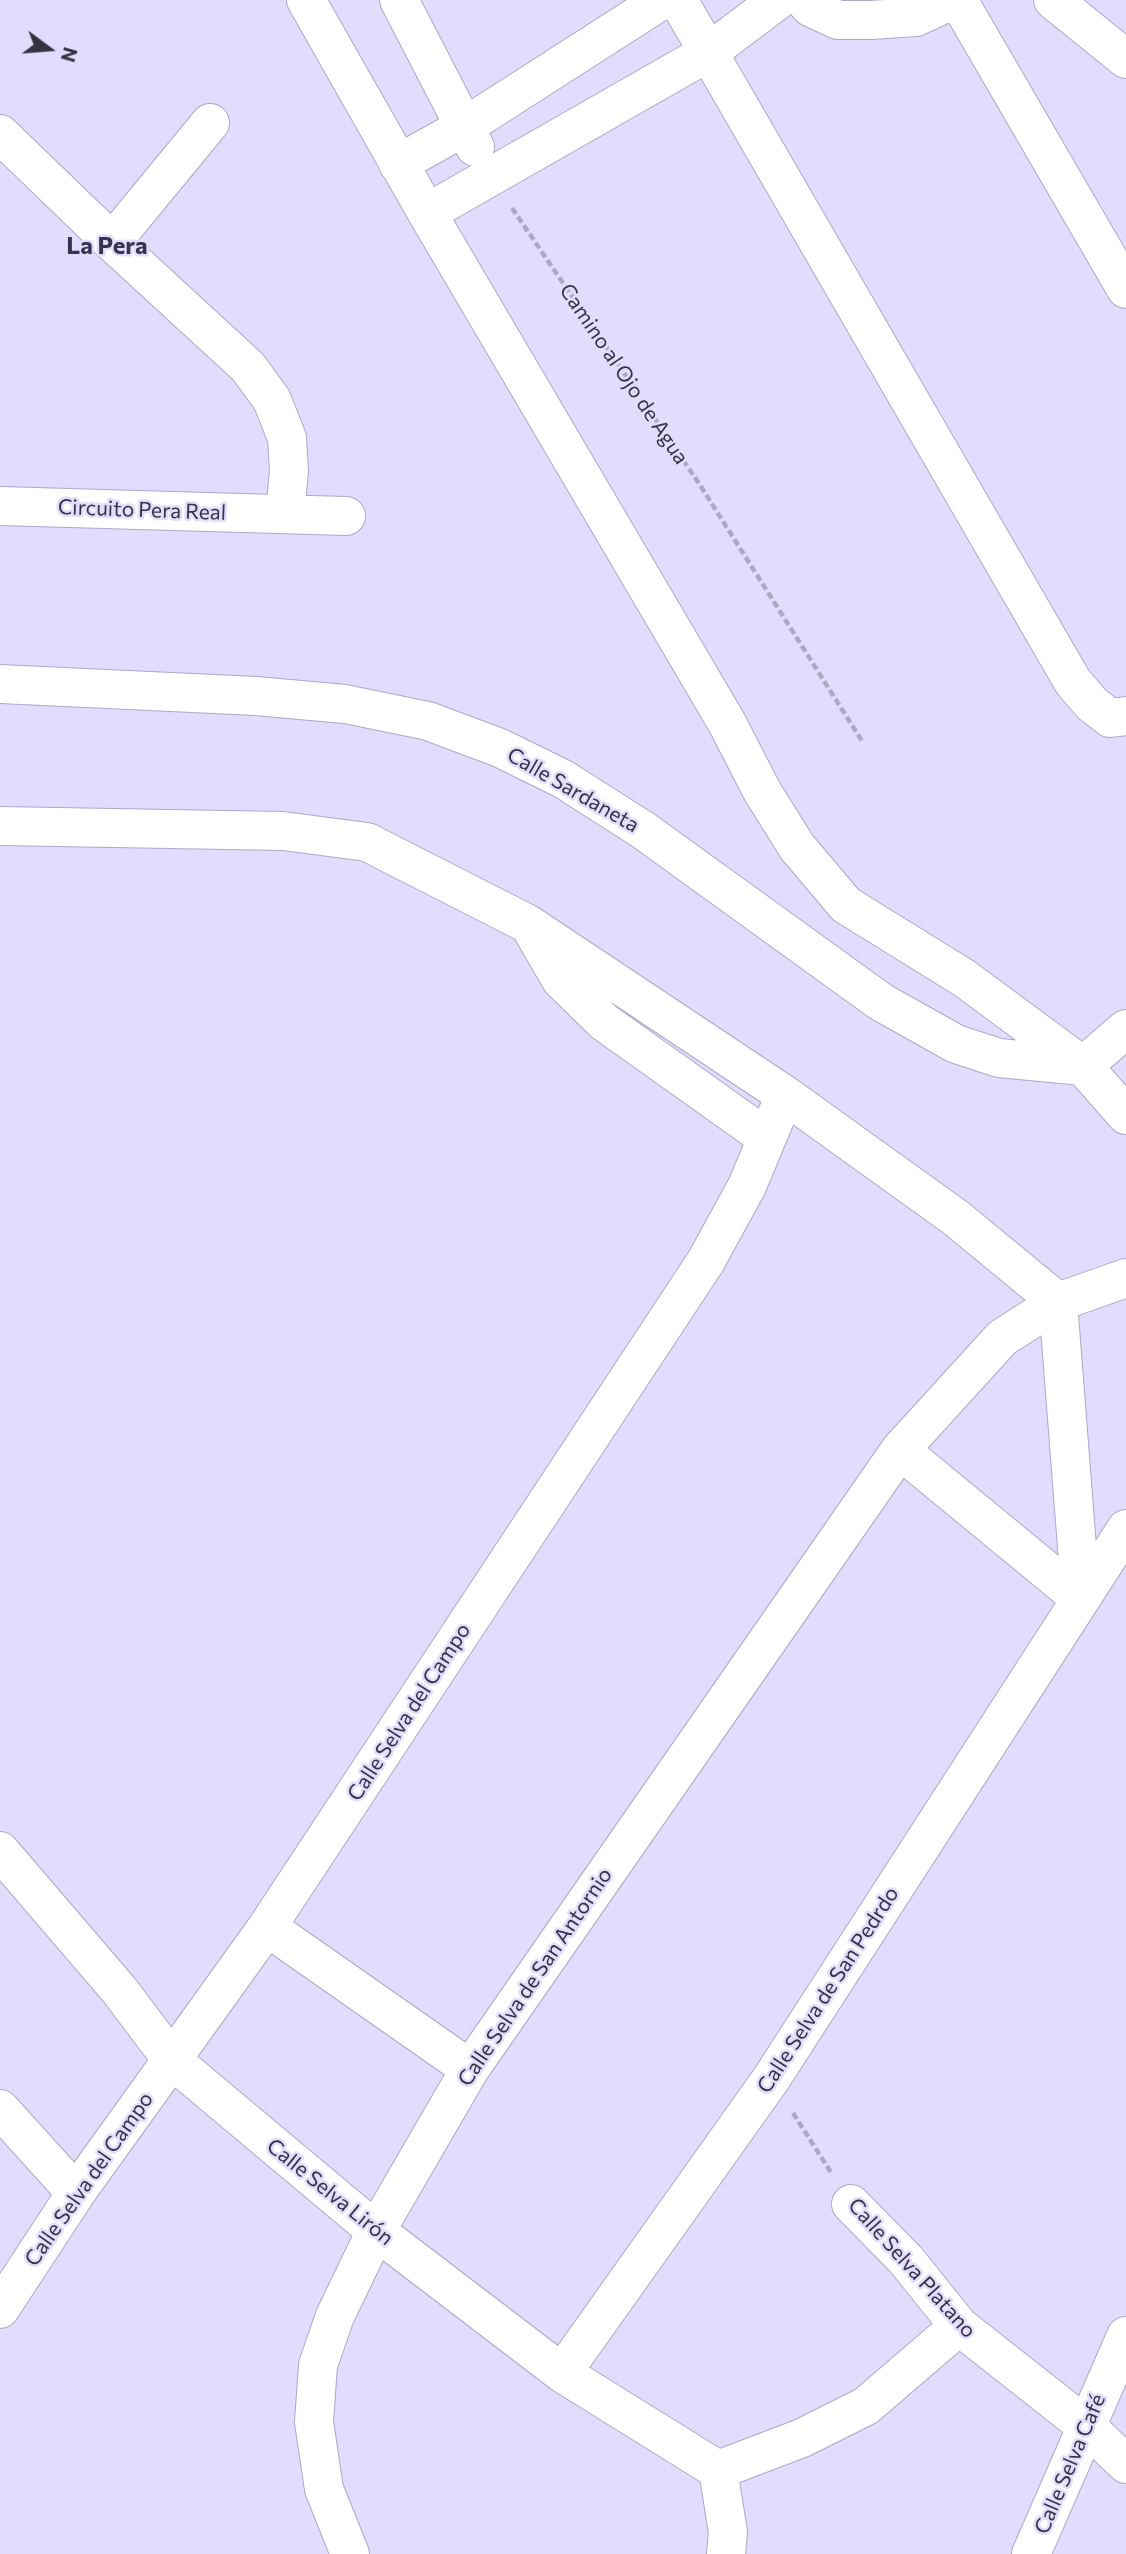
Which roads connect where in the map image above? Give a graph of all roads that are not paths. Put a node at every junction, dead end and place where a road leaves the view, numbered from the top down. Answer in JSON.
{"nodes":[{"id":1,"x":306,"y":0,"type":"edge"},
{"id":2,"x":399,"y":0,"type":"edge"},
{"id":3,"x":662,"y":0,"type":"edge"},
{"id":4,"x":678,"y":0,"type":"edge"},
{"id":5,"x":778,"y":0,"type":"edge"},
{"id":6,"x":804,"y":0,"type":"edge"},
{"id":7,"x":953,"y":0,"type":"edge"},
{"id":8,"x":958,"y":0,"type":"edge"},
{"id":9,"x":1053,"y":0,"type":"edge"},
{"id":10,"x":709,"y":52,"type":"junction"},
{"id":11,"x":1126,"y":59,"type":"edge"},
{"id":12,"x":210,"y":123,"type":"dead end"},
{"id":13,"x":464,"y":127,"type":"junction"},
{"id":14,"x":0,"y":134,"type":"edge"},
{"id":15,"x":398,"y":164,"type":"junction"},
{"id":16,"x":490,"y":176,"type":"junction"},
{"id":17,"x":426,"y":213,"type":"junction"},
{"id":18,"x":112,"y":242,"type":"junction"},
{"id":19,"x":1126,"y":289,"type":"edge"},
{"id":20,"x":0,"y":506,"type":"edge"},
{"id":21,"x":285,"y":514,"type":"junction"},
{"id":22,"x":346,"y":516,"type":"dead end"},
{"id":23,"x":0,"y":684,"type":"edge"},
{"id":24,"x":1126,"y":716,"type":"edge"},
{"id":25,"x":0,"y":826,"type":"edge"},
{"id":26,"x":528,"y":924,"type":"junction"},
{"id":27,"x":1126,"y":1029,"type":"edge"},
{"id":28,"x":1083,"y":1066,"type":"junction"},
{"id":29,"x":785,"y":1095,"type":"junction"},
{"id":30,"x":1123,"y":1111,"type":"edge"},
{"id":31,"x":767,"y":1139,"type":"junction"},
{"id":32,"x":1125,"y":1281,"type":"edge"},
{"id":33,"x":1058,"y":1301,"type":"junction"},
{"id":34,"x":900,"y":1450,"type":"junction"},
{"id":35,"x":1126,"y":1529,"type":"edge"},
{"id":36,"x":1081,"y":1599,"type":"junction"},
{"id":37,"x":0,"y":1851,"type":"edge"},
{"id":38,"x":267,"y":1927,"type":"junction"},
{"id":39,"x":172,"y":2060,"type":"junction"},
{"id":40,"x":470,"y":2069,"type":"junction"},
{"id":41,"x":0,"y":2109,"type":"edge"},
{"id":42,"x":76,"y":2193,"type":"junction"},
{"id":43,"x":851,"y":2204,"type":"road end"},
{"id":44,"x":376,"y":2231,"type":"junction"},
{"id":45,"x":0,"y":2309,"type":"edge"},
{"id":46,"x":959,"y":2326,"type":"junction"},
{"id":47,"x":1126,"y":2336,"type":"edge"},
{"id":48,"x":562,"y":2373,"type":"junction"},
{"id":49,"x":1086,"y":2426,"type":"junction"},
{"id":50,"x":1126,"y":2464,"type":"edge"},
{"id":51,"x":718,"y":2470,"type":"junction"},
{"id":52,"x":352,"y":2553,"type":"edge"},
{"id":53,"x":726,"y":2554,"type":"edge"},
{"id":54,"x":1031,"y":2554,"type":"edge"}],
"edges":[{"from":1,"to":15,"type":"street"},
{"from":2,"to":13,"type":"street"},
{"from":3,"to":13,"type":"street"},
{"from":4,"to":10,"type":"street"},
{"from":5,"to":10,"type":"street"},
{"from":6,"to":7,"type":"street"},
{"from":8,"to":19,"type":"street"},
{"from":9,"to":11,"type":"street"},
{"from":10,"to":16,"type":"street"},
{"from":10,"to":24,"type":"street"},
{"from":12,"to":18,"type":"street"},
{"from":13,"to":15,"type":"street"},
{"from":13,"to":16,"type":"street"},
{"from":14,"to":18,"type":"street"},
{"from":15,"to":17,"type":"street"},
{"from":16,"to":17,"type":"street"},
{"from":17,"to":28,"type":"street"},
{"from":18,"to":21,"type":"street"},
{"from":20,"to":21,"type":"street","name":"Circuito Pera Real"},
{"from":21,"to":22,"type":"street","name":"Circuito Pera Real"},
{"from":23,"to":28,"type":"street","name":"Calle Sardaneta"},
{"from":25,"to":26,"type":"street"},
{"from":26,"to":29,"type":"street"},
{"from":26,"to":31,"type":"street"},
{"from":27,"to":28,"type":"street"},
{"from":28,"to":30,"type":"street"},
{"from":29,"to":31,"type":"street","name":"Calle Selva del Campo"},
{"from":29,"to":33,"type":"street"},
{"from":31,"to":38,"type":"street","name":"Calle Selva del Campo"},
{"from":32,"to":33,"type":"street","name":"Calle Selva de San Antornio"},
{"from":33,"to":34,"type":"street","name":"Calle Selva de San Antornio"},
{"from":33,"to":36,"type":"street"},
{"from":34,"to":36,"type":"street"},
{"from":34,"to":40,"type":"street","name":"Calle Selva de San Antornio"},
{"from":35,"to":36,"type":"street","name":"Calle Selva de San Pedrdo"},
{"from":36,"to":48,"type":"street","name":"Calle Selva de San Pedrdo"},
{"from":37,"to":39,"type":"street","name":"Calle Selva Lirón"},
{"from":38,"to":39,"type":"street","name":"Calle Selva del Campo"},
{"from":38,"to":40,"type":"street"},
{"from":39,"to":42,"type":"street","name":"Calle Selva del Campo"},
{"from":39,"to":44,"type":"street","name":"Calle Selva Lirón"},
{"from":40,"to":44,"type":"street","name":"Calle Selva de San Antornio"},
{"from":41,"to":42,"type":"street"},
{"from":42,"to":45,"type":"street","name":"Calle Selva del Campo"},
{"from":43,"to":46,"type":"street","name":"Calle Selva Platano"},
{"from":44,"to":48,"type":"street","name":"Calle Selva Lirón"},
{"from":44,"to":52,"type":"street","name":"Calle Selva de San Antornio"},
{"from":46,"to":49,"type":"street","name":"Calle Selva Platano"},
{"from":46,"to":51,"type":"street"},
{"from":47,"to":49,"type":"street","name":"Calle Selva Café"},
{"from":48,"to":51,"type":"street","name":"Calle Selva Lirón"},
{"from":49,"to":50,"type":"street","name":"Calle Selva Platano"},
{"from":49,"to":54,"type":"street","name":"Calle Selva Café"},
{"from":51,"to":53,"type":"street"}]}
